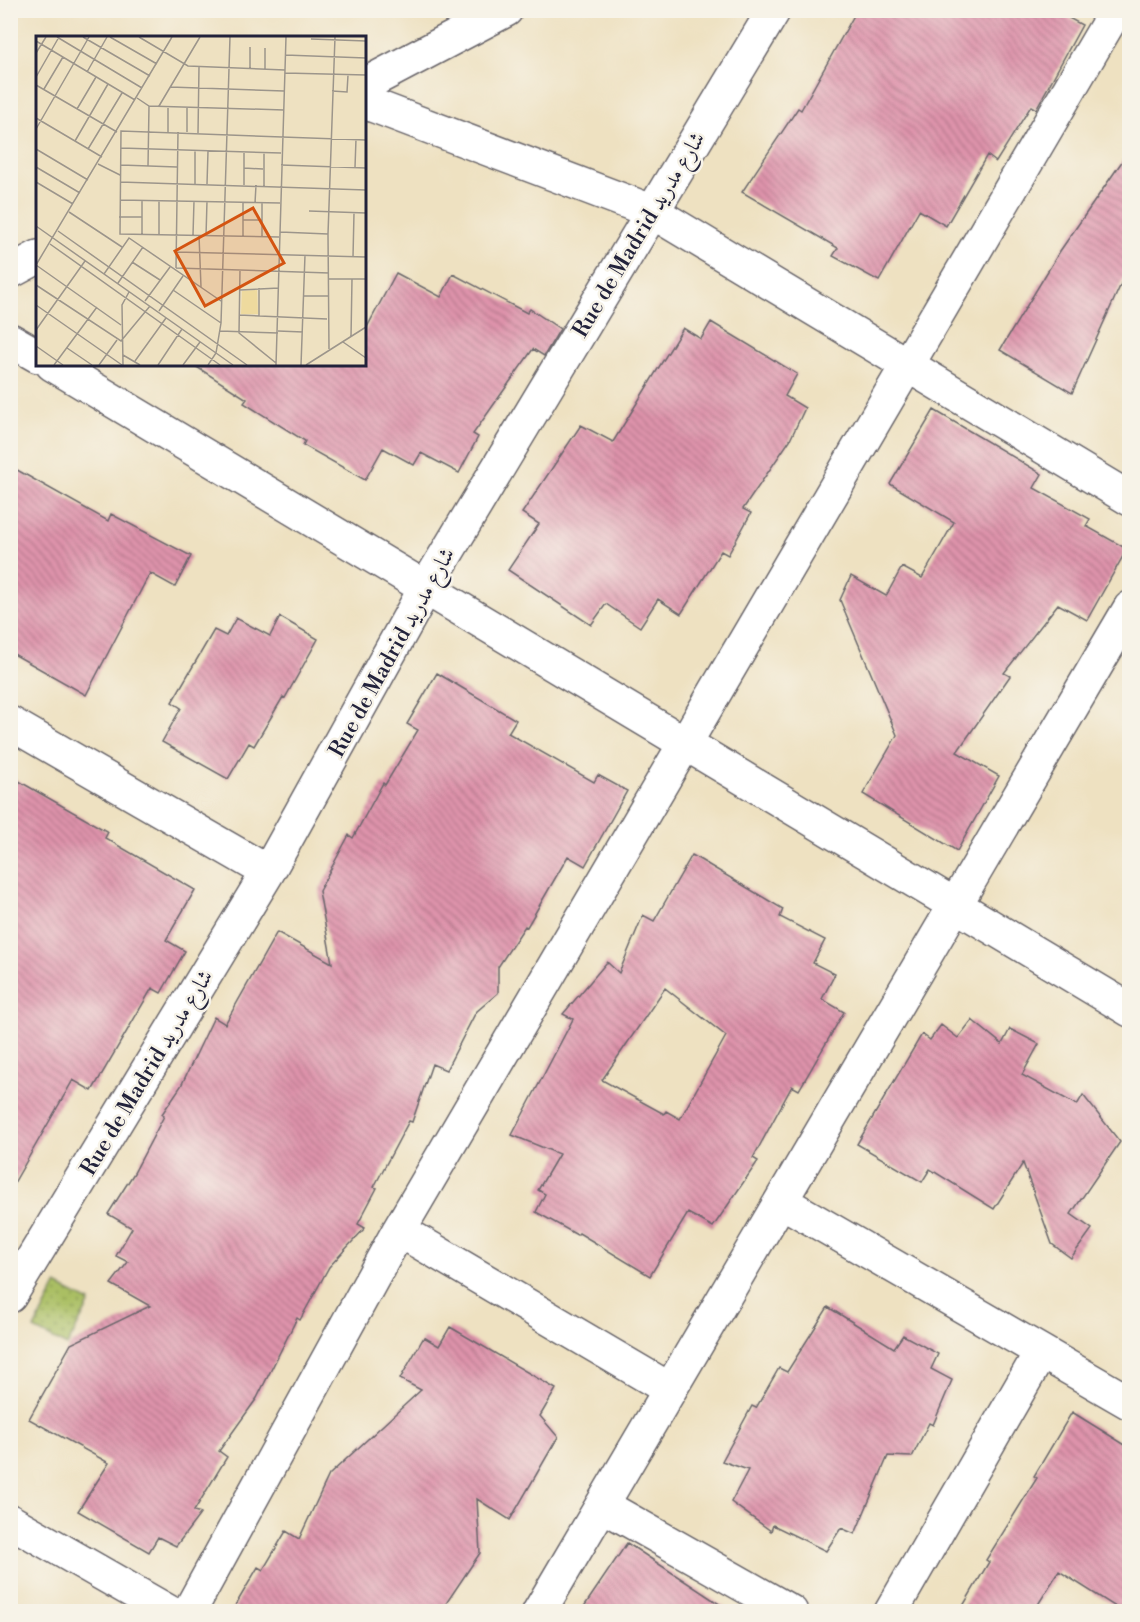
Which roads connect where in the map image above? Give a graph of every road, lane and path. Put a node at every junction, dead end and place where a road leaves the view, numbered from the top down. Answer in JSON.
{"nodes":[{"id":1,"x":506,"y":10,"type":"edge"},
{"id":2,"x":774,"y":10,"type":"edge"},
{"id":3,"x":1116,"y":10,"type":"edge"},
{"id":4,"x":1123,"y":10,"type":"edge"},
{"id":5,"x":1130,"y":14,"type":"edge"},
{"id":6,"x":366,"y":84,"type":"edge"},
{"id":7,"x":366,"y":103,"type":"edge"},
{"id":8,"x":651,"y":211,"type":"junction"},
{"id":9,"x":36,"y":258,"type":"edge"},
{"id":10,"x":10,"y":272,"type":"edge"},
{"id":11,"x":10,"y":340,"type":"edge"},
{"id":12,"x":36,"y":355,"type":"edge"},
{"id":13,"x":909,"y":364,"type":"junction"},
{"id":14,"x":55,"y":366,"type":"edge"},
{"id":15,"x":1130,"y":499,"type":"edge"},
{"id":16,"x":425,"y":589,"type":"junction"},
{"id":17,"x":1124,"y":629,"type":"edge"},
{"id":18,"x":10,"y":723,"type":"edge"},
{"id":19,"x":685,"y":745,"type":"junction"},
{"id":20,"x":268,"y":872,"type":"junction"},
{"id":21,"x":954,"y":906,"type":"junction"},
{"id":22,"x":1130,"y":1010,"type":"edge"},
{"id":23,"x":780,"y":1201,"type":"junction"},
{"id":24,"x":399,"y":1230,"type":"junction"},
{"id":25,"x":10,"y":1296,"type":"edge"},
{"id":26,"x":1041,"y":1352,"type":"junction"},
{"id":27,"x":669,"y":1389,"type":"junction"},
{"id":28,"x":1130,"y":1403,"type":"edge"},
{"id":29,"x":602,"y":1505,"type":"junction"},
{"id":30,"x":10,"y":1521,"type":"edge"},
{"id":31,"x":169,"y":1611,"type":"edge"},
{"id":32,"x":189,"y":1611,"type":"edge"},
{"id":33,"x":539,"y":1611,"type":"edge"},
{"id":34,"x":790,"y":1611,"type":"edge"},
{"id":35,"x":891,"y":1611,"type":"edge"}],
"edges":[{"from":1,"to":6,"type":"street"},
{"from":2,"to":8,"type":"street","name":"Rue de Madrid شارع مدريد"},
{"from":3,"to":13,"type":"street"},
{"from":4,"to":5,"type":"street"},
{"from":7,"to":8,"type":"street"},
{"from":8,"to":13,"type":"street"},
{"from":8,"to":16,"type":"street","name":"Rue de Madrid شارع مدريد"},
{"from":9,"to":10,"type":"street"},
{"from":11,"to":12,"type":"street"},
{"from":13,"to":15,"type":"street"},
{"from":13,"to":19,"type":"street"},
{"from":14,"to":16,"type":"street"},
{"from":16,"to":19,"type":"street"},
{"from":16,"to":20,"type":"street","name":"Rue de Madrid شارع مدريد"},
{"from":17,"to":21,"type":"street"},
{"from":18,"to":20,"type":"street"},
{"from":19,"to":21,"type":"street"},
{"from":19,"to":24,"type":"street"},
{"from":20,"to":25,"type":"street","name":"Rue de Madrid شارع مدريد"},
{"from":21,"to":22,"type":"street"},
{"from":21,"to":23,"type":"street"},
{"from":23,"to":26,"type":"street"},
{"from":23,"to":27,"type":"street"},
{"from":24,"to":27,"type":"street"},
{"from":24,"to":32,"type":"street"},
{"from":26,"to":28,"type":"street"},
{"from":26,"to":35,"type":"street"},
{"from":27,"to":29,"type":"street"},
{"from":29,"to":33,"type":"street"},
{"from":29,"to":34,"type":"street"},
{"from":30,"to":31,"type":"street"}]}
